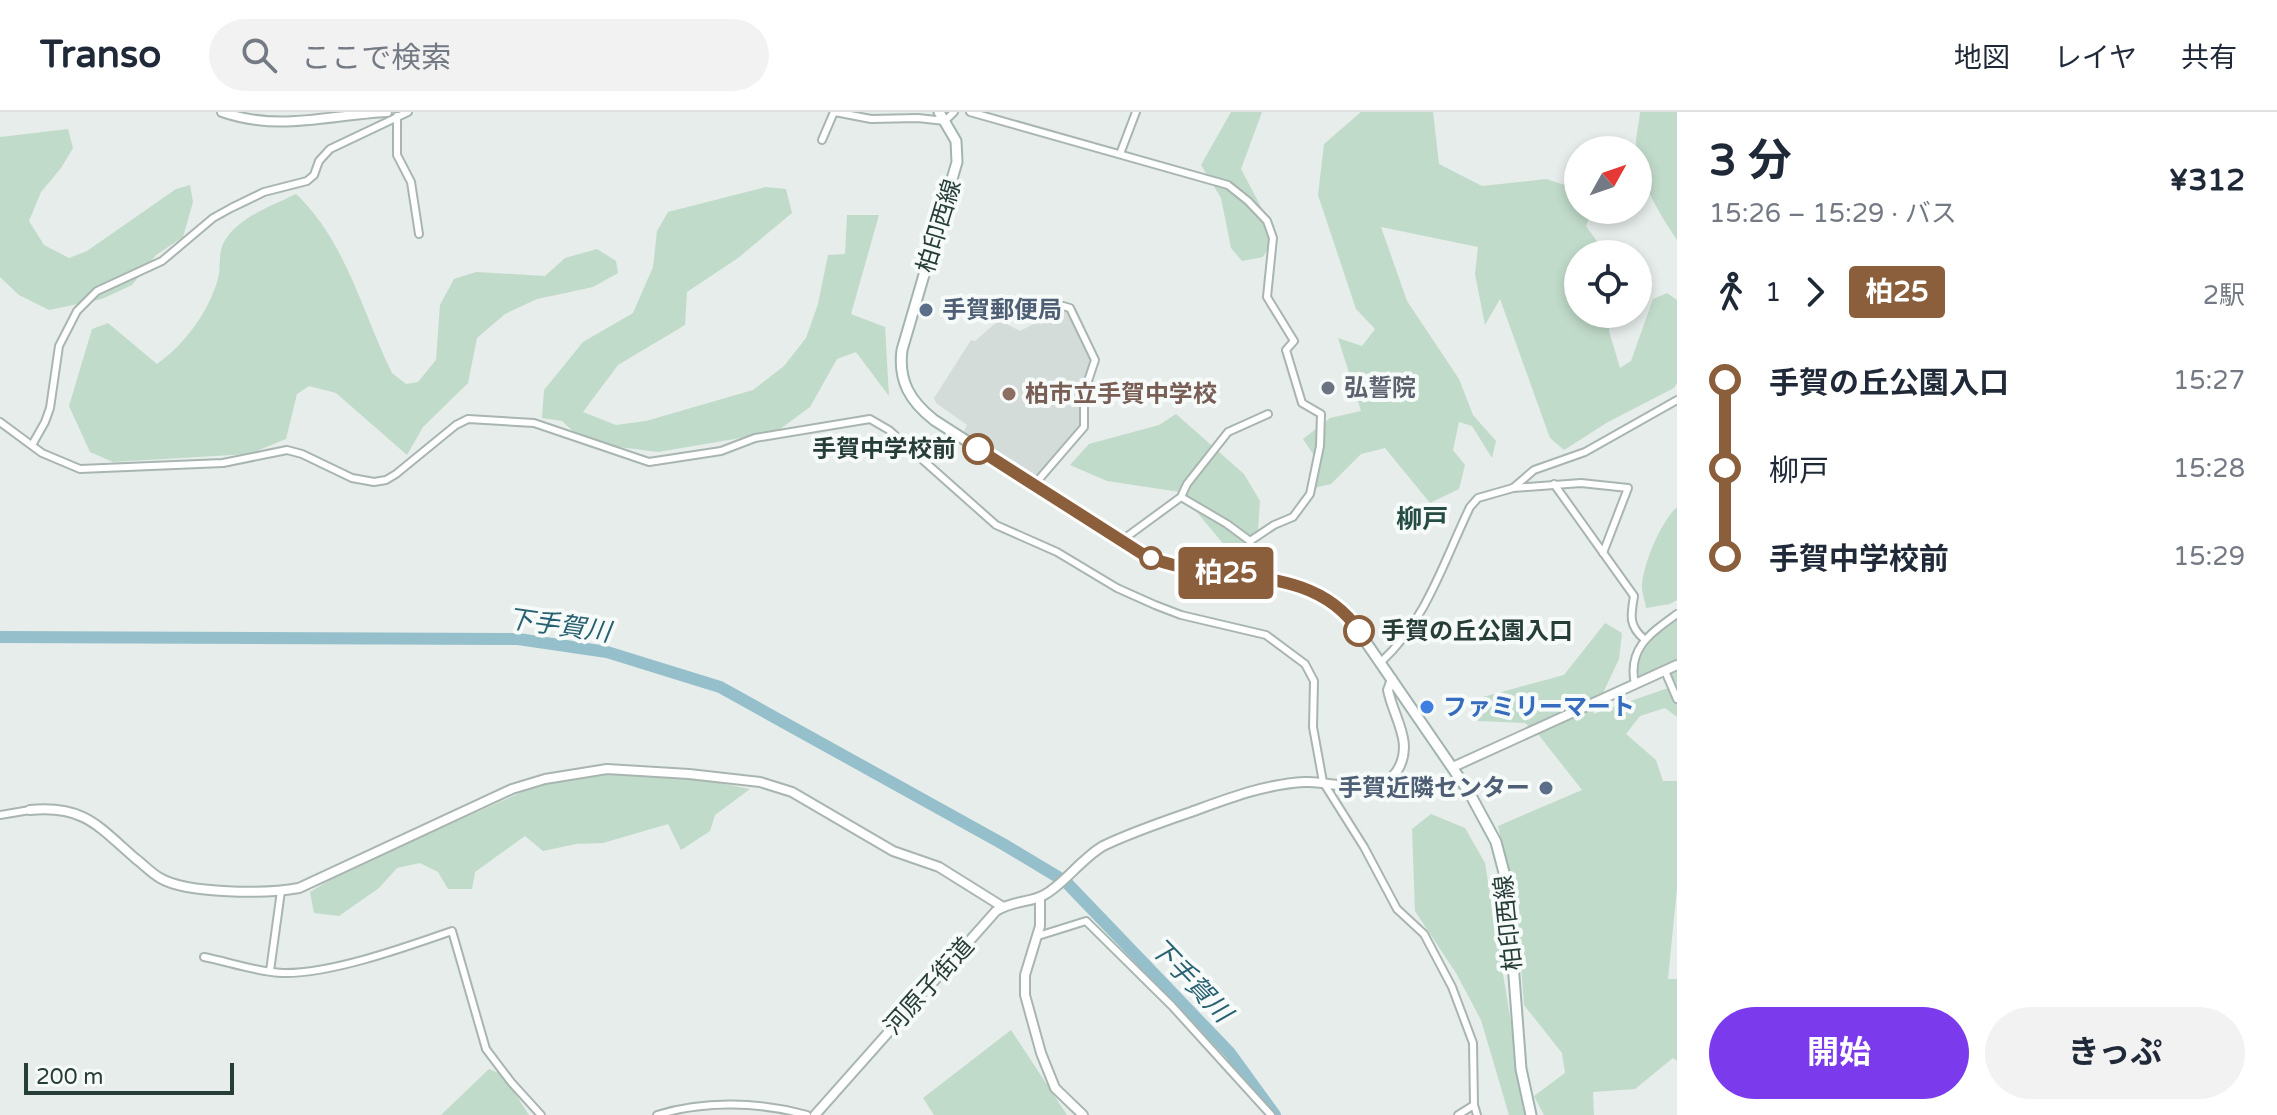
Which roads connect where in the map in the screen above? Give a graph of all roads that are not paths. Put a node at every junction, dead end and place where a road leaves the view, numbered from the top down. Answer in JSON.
{"nodes":[{"id":1,"x":222,"y":112,"type":"edge"},
{"id":2,"x":387,"y":112,"type":"edge"},
{"id":3,"x":408,"y":112,"type":"edge"},
{"id":4,"x":835,"y":112,"type":"edge"},
{"id":5,"x":954,"y":112,"type":"edge"},
{"id":6,"x":970,"y":112,"type":"edge"},
{"id":7,"x":1136,"y":112,"type":"edge"},
{"id":8,"x":980,"y":113,"type":"edge"},
{"id":9,"x":397,"y":114,"type":"edge"},
{"id":10,"x":942,"y":116,"type":"edge"},
{"id":11,"x":822,"y":140,"type":"dead end"},
{"id":12,"x":1120,"y":154,"type":"junction"},
{"id":13,"x":419,"y":234,"type":"dead end"},
{"id":14,"x":1063,"y":306,"type":"dead end"},
{"id":15,"x":1677,"y":400,"type":"edge"},
{"id":16,"x":1268,"y":414,"type":"dead end"},
{"id":17,"x":0,"y":422,"type":"edge"},
{"id":18,"x":32,"y":445,"type":"junction"},
{"id":19,"x":1554,"y":484,"type":"junction"},
{"id":20,"x":1034,"y":485,"type":"junction"},
{"id":21,"x":1513,"y":488,"type":"junction"},
{"id":22,"x":1181,"y":497,"type":"junction"},
{"id":23,"x":1121,"y":541,"type":"junction"},
{"id":24,"x":1250,"y":541,"type":"junction"},
{"id":25,"x":1603,"y":553,"type":"junction"},
{"id":26,"x":1250,"y":576,"type":"junction"},
{"id":27,"x":1677,"y":614,"type":"edge"},
{"id":28,"x":1644,"y":639,"type":"junction"},
{"id":29,"x":1381,"y":662,"type":"junction"},
{"id":30,"x":1677,"y":665,"type":"edge"},
{"id":31,"x":1665,"y":671,"type":"junction"},
{"id":32,"x":1392,"y":679,"type":"junction"},
{"id":33,"x":1635,"y":684,"type":"junction"},
{"id":34,"x":1677,"y":699,"type":"edge"},
{"id":35,"x":1453,"y":767,"type":"junction"},
{"id":36,"x":1323,"y":782,"type":"junction"},
{"id":37,"x":30,"y":810,"type":"joint"},
{"id":38,"x":0,"y":815,"type":"edge"},
{"id":39,"x":281,"y":891,"type":"junction"},
{"id":40,"x":1040,"y":898,"type":"junction"},
{"id":41,"x":1003,"y":907,"type":"junction"},
{"id":42,"x":1038,"y":936,"type":"junction"},
{"id":43,"x":204,"y":957,"type":"dead end"},
{"id":44,"x":270,"y":971,"type":"junction"},
{"id":45,"x":1474,"y":1105,"type":"junction"},
{"id":46,"x":541,"y":1115,"type":"edge"},
{"id":47,"x":657,"y":1115,"type":"edge"},
{"id":48,"x":807,"y":1115,"type":"edge"},
{"id":49,"x":815,"y":1115,"type":"edge"},
{"id":50,"x":1083,"y":1115,"type":"edge"},
{"id":51,"x":1271,"y":1115,"type":"edge"},
{"id":52,"x":1458,"y":1115,"type":"edge"},
{"id":53,"x":1477,"y":1115,"type":"edge"},
{"id":54,"x":1531,"y":1115,"type":"edge"}],
"edges":[{"from":1,"to":2,"type":"street"},
{"from":3,"to":9,"type":"street"},
{"from":4,"to":10,"type":"street"},
{"from":4,"to":11,"type":"street"},
{"from":5,"to":10,"type":"street"},
{"from":6,"to":8,"type":"street"},
{"from":7,"to":12,"type":"street"},
{"from":8,"to":12,"type":"street"},
{"from":9,"to":13,"type":"street"},
{"from":9,"to":18,"type":"street"},
{"from":10,"to":20,"type":"main road","name":"柏印西線"},
{"from":12,"to":24,"type":"street"},
{"from":14,"to":20,"type":"street"},
{"from":15,"to":21,"type":"street"},
{"from":16,"to":22,"type":"street"},
{"from":17,"to":18,"type":"street"},
{"from":18,"to":36,"type":"street"},
{"from":19,"to":21,"type":"street"},
{"from":19,"to":25,"type":"street"},
{"from":19,"to":25,"type":"street"},
{"from":20,"to":23,"type":"main road","name":"柏印西線"},
{"from":21,"to":29,"type":"street"},
{"from":22,"to":23,"type":"street"},
{"from":22,"to":24,"type":"street"},
{"from":23,"to":26,"type":"main road","name":"柏印西線"},
{"from":24,"to":26,"type":"street"},
{"from":25,"to":28,"type":"street"},
{"from":26,"to":29,"type":"main road","name":"柏印西線"},
{"from":27,"to":28,"type":"street"},
{"from":28,"to":33,"type":"street"},
{"from":29,"to":32,"type":"main road","name":"柏印西線"},
{"from":30,"to":31,"type":"street"},
{"from":31,"to":33,"type":"street"},
{"from":31,"to":34,"type":"street"},
{"from":32,"to":35,"type":"main road","name":"柏印西線"},
{"from":32,"to":36,"type":"street"},
{"from":33,"to":35,"type":"street"},
{"from":35,"to":54,"type":"main road","name":"柏印西線"},
{"from":36,"to":40,"type":"street"},
{"from":36,"to":45,"type":"street"},
{"from":37,"to":38,"type":"street"},
{"from":37,"to":39,"type":"street"},
{"from":39,"to":41,"type":"street"},
{"from":39,"to":44,"type":"street"},
{"from":40,"to":41,"type":"street"},
{"from":40,"to":42,"type":"street"},
{"from":41,"to":49,"type":"street","name":"河原子街道"},
{"from":42,"to":50,"type":"street"},
{"from":42,"to":51,"type":"street"},
{"from":43,"to":44,"type":"street"},
{"from":44,"to":46,"type":"street"},
{"from":45,"to":52,"type":"street"},
{"from":45,"to":53,"type":"street"},
{"from":47,"to":48,"type":"street"}]}
